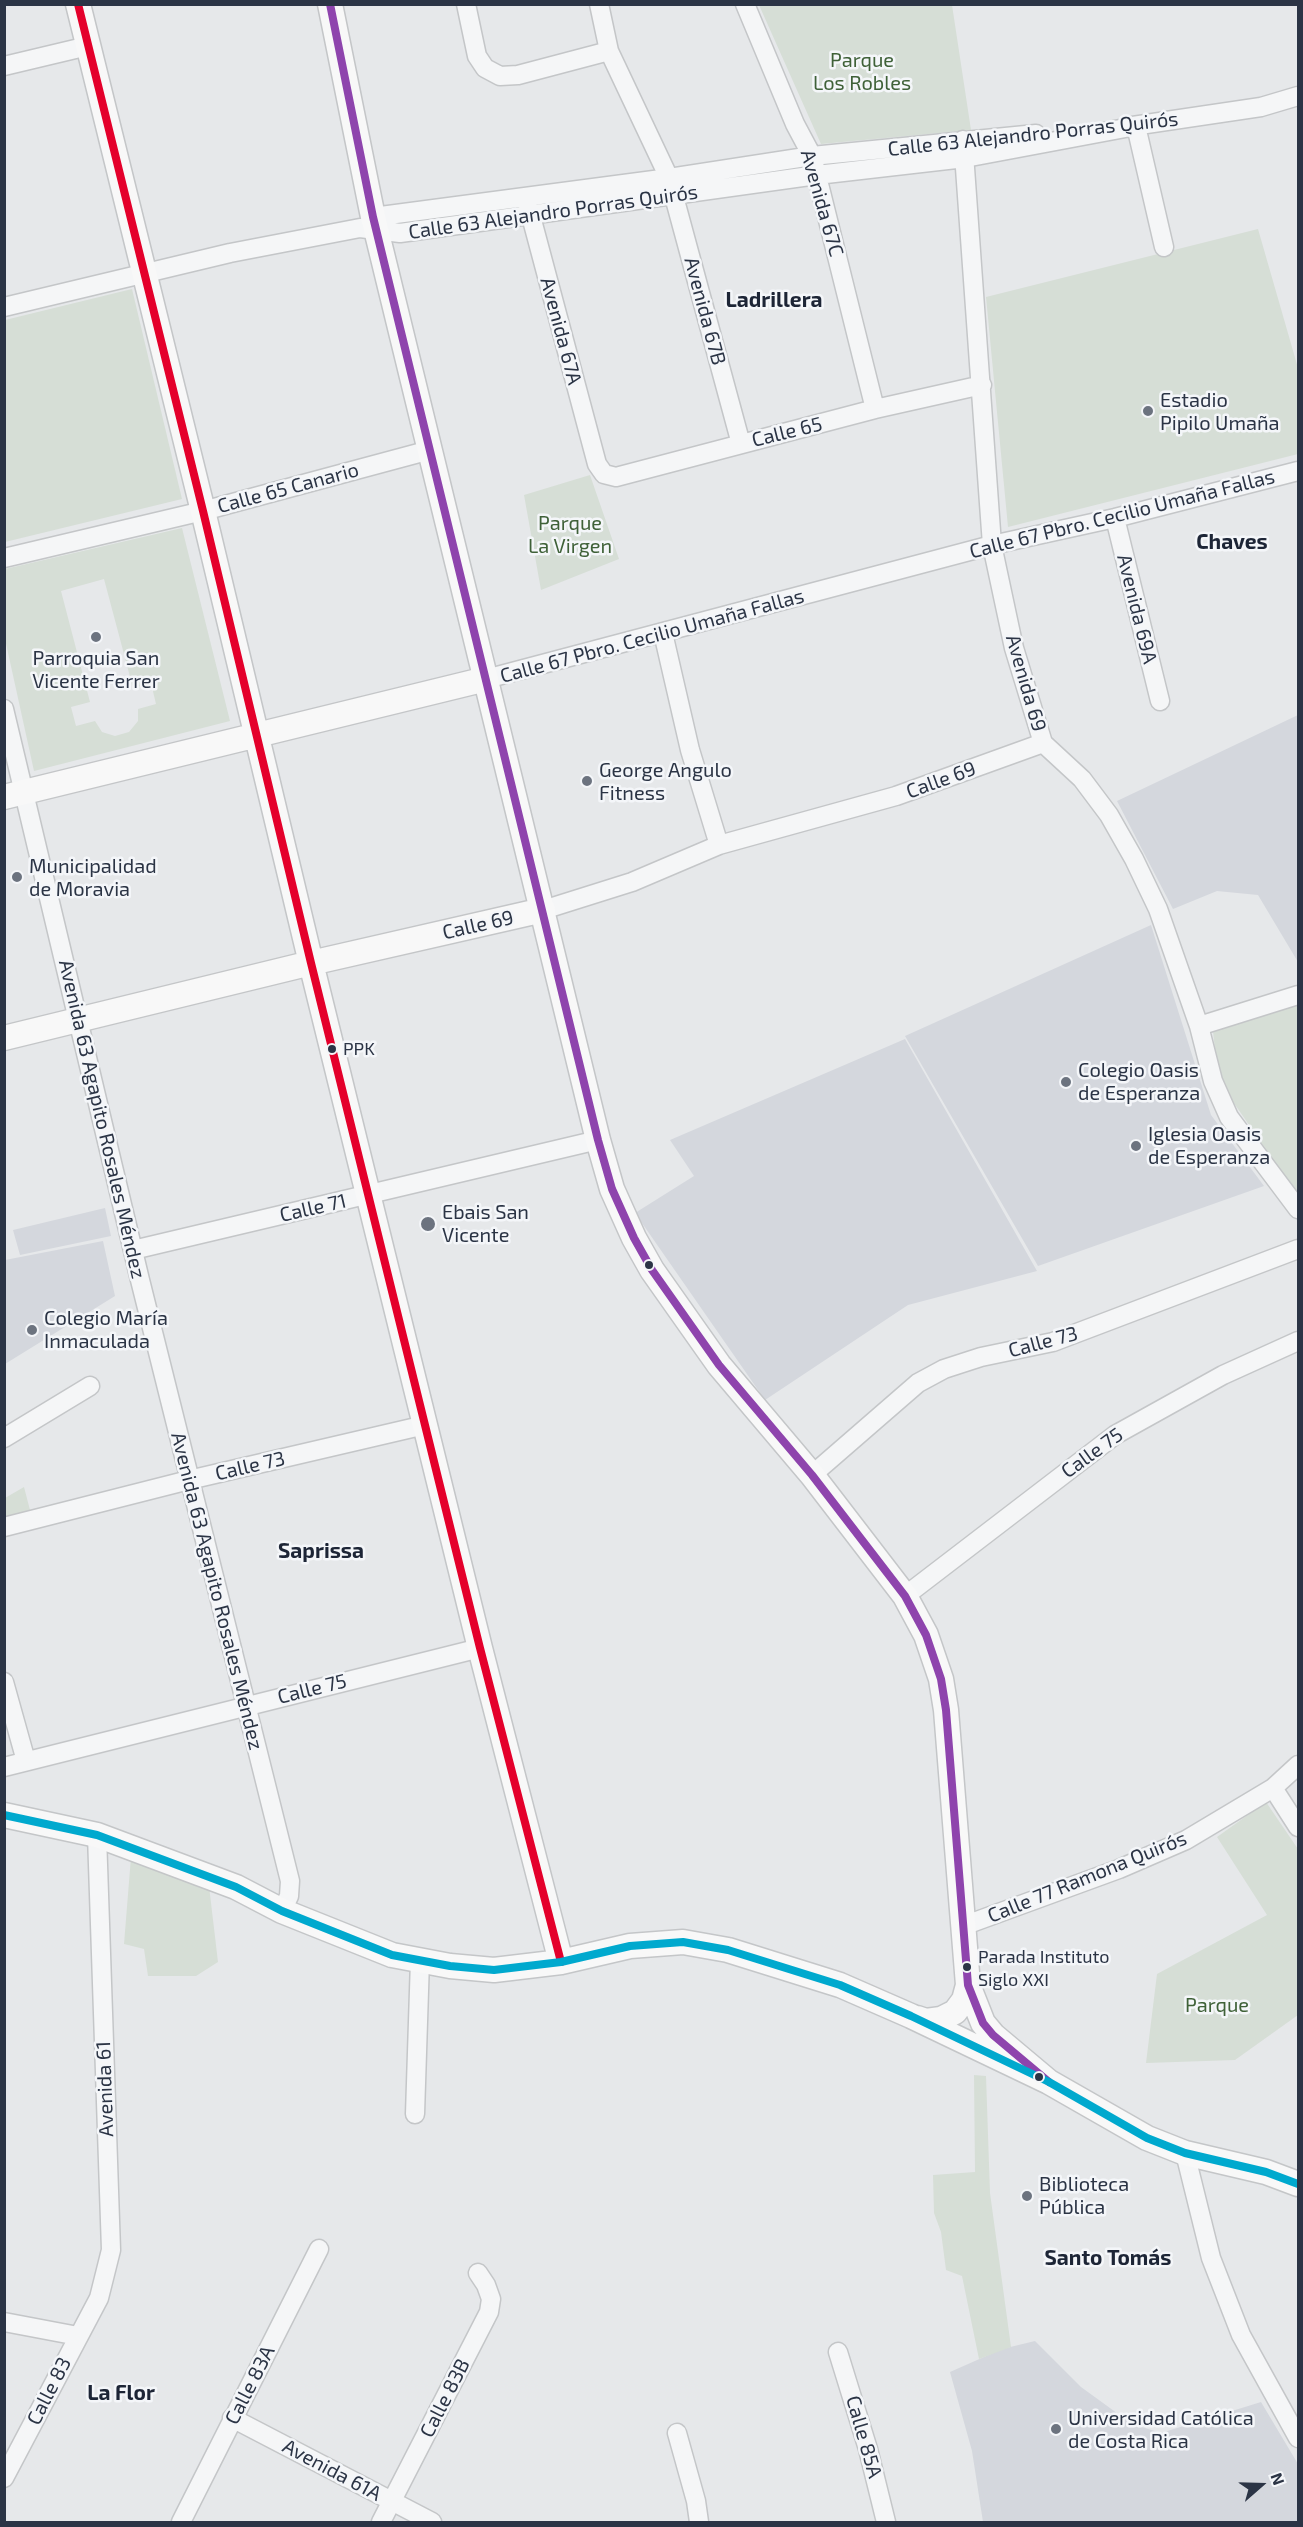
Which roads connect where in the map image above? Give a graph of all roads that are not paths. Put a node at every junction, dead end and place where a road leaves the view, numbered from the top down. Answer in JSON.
{"nodes":[{"id":1,"x":78,"y":4,"type":"edge"},
{"id":2,"x":330,"y":4,"type":"edge"},
{"id":3,"x":466,"y":4,"type":"edge"},
{"id":4,"x":599,"y":4,"type":"edge"},
{"id":5,"x":745,"y":4,"type":"edge"},
{"id":6,"x":88,"y":46,"type":"junction"},
{"id":7,"x":609,"y":51,"type":"junction"},
{"id":8,"x":4,"y":66,"type":"edge"},
{"id":9,"x":1299,"y":96,"type":"edge"},
{"id":10,"x":1136,"y":126,"type":"junction"},
{"id":11,"x":964,"y":149,"type":"junction"},
{"id":12,"x":812,"y":156,"type":"junction"},
{"id":13,"x":817,"y":175,"type":"junction"},
{"id":14,"x":672,"y":187,"type":"junction"},
{"id":15,"x":526,"y":197,"type":"junction"},
{"id":16,"x":531,"y":216,"type":"junction"},
{"id":17,"x":375,"y":223,"type":"junction"},
{"id":18,"x":1164,"y":247,"type":"dead end"},
{"id":19,"x":144,"y":273,"type":"junction"},
{"id":20,"x":4,"y":307,"type":"edge"},
{"id":21,"x":982,"y":385,"type":"junction"},
{"id":22,"x":874,"y":409,"type":"junction"},
{"id":23,"x":741,"y":444,"type":"junction"},
{"id":24,"x":430,"y":450,"type":"junction"},
{"id":25,"x":597,"y":464,"type":"joint"},
{"id":26,"x":1299,"y":471,"type":"edge"},
{"id":27,"x":203,"y":511,"type":"junction"},
{"id":28,"x":1115,"y":518,"type":"junction"},
{"id":29,"x":992,"y":545,"type":"junction"},
{"id":30,"x":4,"y":558,"type":"edge"},
{"id":31,"x":663,"y":633,"type":"junction"},
{"id":32,"x":486,"y":679,"type":"junction"},
{"id":33,"x":1160,"y":701,"type":"dead end"},
{"id":34,"x":4,"y":709,"type":"edge"},
{"id":35,"x":256,"y":735,"type":"junction"},
{"id":36,"x":1043,"y":743,"type":"junction"},
{"id":37,"x":14,"y":795,"type":"edge"},
{"id":38,"x":719,"y":845,"type":"junction"},
{"id":39,"x":543,"y":910,"type":"junction"},
{"id":40,"x":311,"y":963,"type":"junction"},
{"id":41,"x":1299,"y":995,"type":"edge"},
{"id":42,"x":78,"y":1020,"type":"junction"},
{"id":43,"x":1199,"y":1026,"type":"junction"},
{"id":44,"x":4,"y":1038,"type":"edge"},
{"id":45,"x":598,"y":1140,"type":"junction"},
{"id":46,"x":368,"y":1194,"type":"junction"},
{"id":47,"x":1299,"y":1209,"type":"edge"},
{"id":48,"x":1299,"y":1249,"type":"edge"},
{"id":49,"x":133,"y":1250,"type":"junction"},
{"id":50,"x":1299,"y":1341,"type":"edge"},
{"id":51,"x":90,"y":1386,"type":"dead end"},
{"id":52,"x":425,"y":1425,"type":"junction"},
{"id":53,"x":4,"y":1438,"type":"edge"},
{"id":54,"x":812,"y":1475,"type":"junction"},
{"id":55,"x":189,"y":1480,"type":"junction"},
{"id":56,"x":4,"y":1527,"type":"edge"},
{"id":57,"x":905,"y":1596,"type":"junction"},
{"id":58,"x":480,"y":1648,"type":"junction"},
{"id":59,"x":4,"y":1682,"type":"edge"},
{"id":60,"x":245,"y":1705,"type":"junction"},
{"id":61,"x":26,"y":1761,"type":"junction"},
{"id":62,"x":1299,"y":1765,"type":"edge"},
{"id":63,"x":4,"y":1767,"type":"edge"},
{"id":64,"x":1273,"y":1788,"type":"junction"},
{"id":65,"x":4,"y":1815,"type":"edge"},
{"id":66,"x":1299,"y":1827,"type":"edge"},
{"id":67,"x":97,"y":1835,"type":"junction"},
{"id":68,"x":282,"y":1911,"type":"junction"},
{"id":69,"x":963,"y":1926,"type":"junction"},
{"id":70,"x":420,"y":1960,"type":"junction"},
{"id":71,"x":561,"y":1962,"type":"junction"},
{"id":72,"x":968,"y":1985,"type":"junction"},
{"id":73,"x":911,"y":2016,"type":"junction"},
{"id":74,"x":1049,"y":2082,"type":"junction"},
{"id":75,"x":415,"y":2114,"type":"dead end"},
{"id":76,"x":1185,"y":2153,"type":"junction"},
{"id":77,"x":1299,"y":2184,"type":"edge"},
{"id":78,"x":319,"y":2248,"type":"dead end"},
{"id":79,"x":478,"y":2273,"type":"dead end"},
{"id":80,"x":4,"y":2322,"type":"edge"},
{"id":81,"x":78,"y":2337,"type":"junction"},
{"id":82,"x":838,"y":2352,"type":"dead end"},
{"id":83,"x":232,"y":2418,"type":"junction"},
{"id":84,"x":677,"y":2433,"type":"dead end"},
{"id":85,"x":1299,"y":2438,"type":"edge"},
{"id":86,"x":4,"y":2478,"type":"edge"},
{"id":87,"x":392,"y":2502,"type":"junction"},
{"id":88,"x":181,"y":2523,"type":"edge"},
{"id":89,"x":381,"y":2523,"type":"edge"},
{"id":90,"x":432,"y":2523,"type":"edge"},
{"id":91,"x":699,"y":2523,"type":"edge"},
{"id":92,"x":886,"y":2523,"type":"edge"}],
"edges":[{"from":1,"to":6,"type":"main road"},
{"from":2,"to":17,"type":"main road"},
{"from":3,"to":7,"type":"street"},
{"from":4,"to":7,"type":"street","name":"Avenida 67B"},
{"from":5,"to":12,"type":"street","name":"Avenida 67C"},
{"from":6,"to":8,"type":"street"},
{"from":6,"to":19,"type":"main road"},
{"from":7,"to":14,"type":"street","name":"Avenida 67B"},
{"from":9,"to":10,"type":"street","name":"Calle 63 Alejandro Porras Quirós"},
{"from":10,"to":11,"type":"street","name":"Calle 63 Alejandro Porras Quirós"},
{"from":10,"to":18,"type":"street"},
{"from":11,"to":12,"type":"street","name":"Calle 63 Alejandro Porras Quirós"},
{"from":11,"to":13,"type":"street","name":"Calle 63 Alejandro Porras Quirós"},
{"from":11,"to":21,"type":"street","name":"Avenida 69"},
{"from":12,"to":13,"type":"street","name":"Avenida 67C"},
{"from":12,"to":14,"type":"street","name":"Calle 63 Alejandro Porras Quirós"},
{"from":13,"to":14,"type":"street","name":"Calle 63 Alejandro Porras Quirós"},
{"from":13,"to":22,"type":"street","name":"Avenida 67C"},
{"from":14,"to":15,"type":"street","name":"Calle 63 Alejandro Porras Quirós"},
{"from":14,"to":16,"type":"street","name":"Calle 63 Alejandro Porras Quirós"},
{"from":14,"to":23,"type":"street","name":"Avenida 67B"},
{"from":15,"to":16,"type":"street","name":"Avenida 67A"},
{"from":15,"to":17,"type":"street","name":"Calle 63 Alejandro Porras Quirós"},
{"from":16,"to":17,"type":"street","name":"Calle 63 Alejandro Porras Quirós"},
{"from":16,"to":25,"type":"street","name":"Avenida 67A"},
{"from":17,"to":19,"type":"street","name":"Calle 63 Alejandro Porras Quirós"},
{"from":17,"to":24,"type":"main road"},
{"from":19,"to":20,"type":"street","name":"Calle 63 Alejandro Porras Quirós"},
{"from":19,"to":27,"type":"main road"},
{"from":21,"to":22,"type":"street","name":"Calle 65"},
{"from":21,"to":29,"type":"street","name":"Avenida 69"},
{"from":22,"to":23,"type":"street","name":"Calle 65"},
{"from":23,"to":25,"type":"street","name":"Calle 65"},
{"from":24,"to":27,"type":"street","name":"Calle 65 Canario"},
{"from":24,"to":32,"type":"main road"},
{"from":26,"to":28,"type":"street","name":"Calle 67 Pbro. Cecilio Umaña Fallas"},
{"from":27,"to":30,"type":"street","name":"Calle 65 Canario"},
{"from":27,"to":35,"type":"main road"},
{"from":28,"to":29,"type":"street","name":"Calle 67 Pbro. Cecilio Umaña Fallas"},
{"from":28,"to":33,"type":"street","name":"Avenida 69A"},
{"from":29,"to":31,"type":"street","name":"Calle 67 Pbro. Cecilio Umaña Fallas"},
{"from":29,"to":36,"type":"street","name":"Avenida 69"},
{"from":31,"to":32,"type":"street","name":"Calle 67 Pbro. Cecilio Umaña Fallas"},
{"from":31,"to":38,"type":"street"},
{"from":32,"to":35,"type":"main road","name":"Calle 67 Pbro. Cecilio Umaña Fallas"},
{"from":32,"to":39,"type":"main road"},
{"from":34,"to":37,"type":"street","name":"Avenida 63 Agapito Rosales Méndez"},
{"from":35,"to":37,"type":"main road","name":"Calle 67 Pbro. Cecilio Umaña Fallas"},
{"from":35,"to":40,"type":"main road"},
{"from":36,"to":38,"type":"street","name":"Calle 69"},
{"from":36,"to":43,"type":"street","name":"Avenida 69"},
{"from":37,"to":42,"type":"street","name":"Avenida 63 Agapito Rosales Méndez"},
{"from":38,"to":39,"type":"street","name":"Calle 69"},
{"from":39,"to":40,"type":"main road","name":"Calle 69"},
{"from":39,"to":45,"type":"main road"},
{"from":40,"to":42,"type":"main road","name":"Calle 69"},
{"from":40,"to":46,"type":"main road"},
{"from":41,"to":43,"type":"street"},
{"from":42,"to":44,"type":"main road","name":"Calle 69"},
{"from":42,"to":49,"type":"street","name":"Avenida 63 Agapito Rosales Méndez"},
{"from":43,"to":47,"type":"street","name":"Avenida 69"},
{"from":45,"to":46,"type":"street","name":"Calle 71"},
{"from":45,"to":54,"type":"main road"},
{"from":46,"to":49,"type":"street","name":"Calle 71"},
{"from":46,"to":52,"type":"main road"},
{"from":48,"to":54,"type":"street","name":"Calle 73"},
{"from":49,"to":55,"type":"street","name":"Avenida 63 Agapito Rosales Méndez"},
{"from":50,"to":57,"type":"street","name":"Calle 75"},
{"from":51,"to":53,"type":"street"},
{"from":52,"to":55,"type":"street","name":"Calle 73"},
{"from":52,"to":58,"type":"main road"},
{"from":54,"to":57,"type":"main road"},
{"from":55,"to":56,"type":"street","name":"Calle 73"},
{"from":55,"to":60,"type":"street","name":"Avenida 63 Agapito Rosales Méndez"},
{"from":57,"to":69,"type":"main road"},
{"from":58,"to":60,"type":"street","name":"Calle 75"},
{"from":58,"to":71,"type":"main road"},
{"from":59,"to":61,"type":"street"},
{"from":60,"to":61,"type":"street","name":"Calle 75"},
{"from":60,"to":68,"type":"street","name":"Avenida 63 Agapito Rosales Méndez"},
{"from":61,"to":63,"type":"street","name":"Calle 75"},
{"from":62,"to":64,"type":"street","name":"Calle 77 Ramona Quirós"},
{"from":64,"to":66,"type":"street"},
{"from":64,"to":69,"type":"street","name":"Calle 77 Ramona Quirós"},
{"from":65,"to":67,"type":"main road"},
{"from":67,"to":68,"type":"main road"},
{"from":67,"to":81,"type":"street","name":"Avenida 61"},
{"from":68,"to":70,"type":"main road"},
{"from":69,"to":72,"type":"main road"},
{"from":70,"to":71,"type":"main road"},
{"from":70,"to":75,"type":"street"},
{"from":71,"to":73,"type":"main road"},
{"from":72,"to":73,"type":"main road"},
{"from":72,"to":74,"type":"main road"},
{"from":73,"to":74,"type":"main road"},
{"from":74,"to":76,"type":"main road"},
{"from":76,"to":77,"type":"main road"},
{"from":76,"to":85,"type":"street"},
{"from":78,"to":83,"type":"street","name":"Calle 83A"},
{"from":79,"to":87,"type":"street","name":"Calle 83B"},
{"from":80,"to":81,"type":"street"},
{"from":81,"to":86,"type":"street","name":"Calle 83"},
{"from":82,"to":92,"type":"street","name":"Calle 85A"},
{"from":83,"to":87,"type":"street","name":"Avenida 61A"},
{"from":83,"to":88,"type":"street","name":"Calle 83A"},
{"from":84,"to":91,"type":"street"},
{"from":87,"to":89,"type":"street","name":"Calle 83B"},
{"from":87,"to":90,"type":"street","name":"Avenida 61A"}]}
